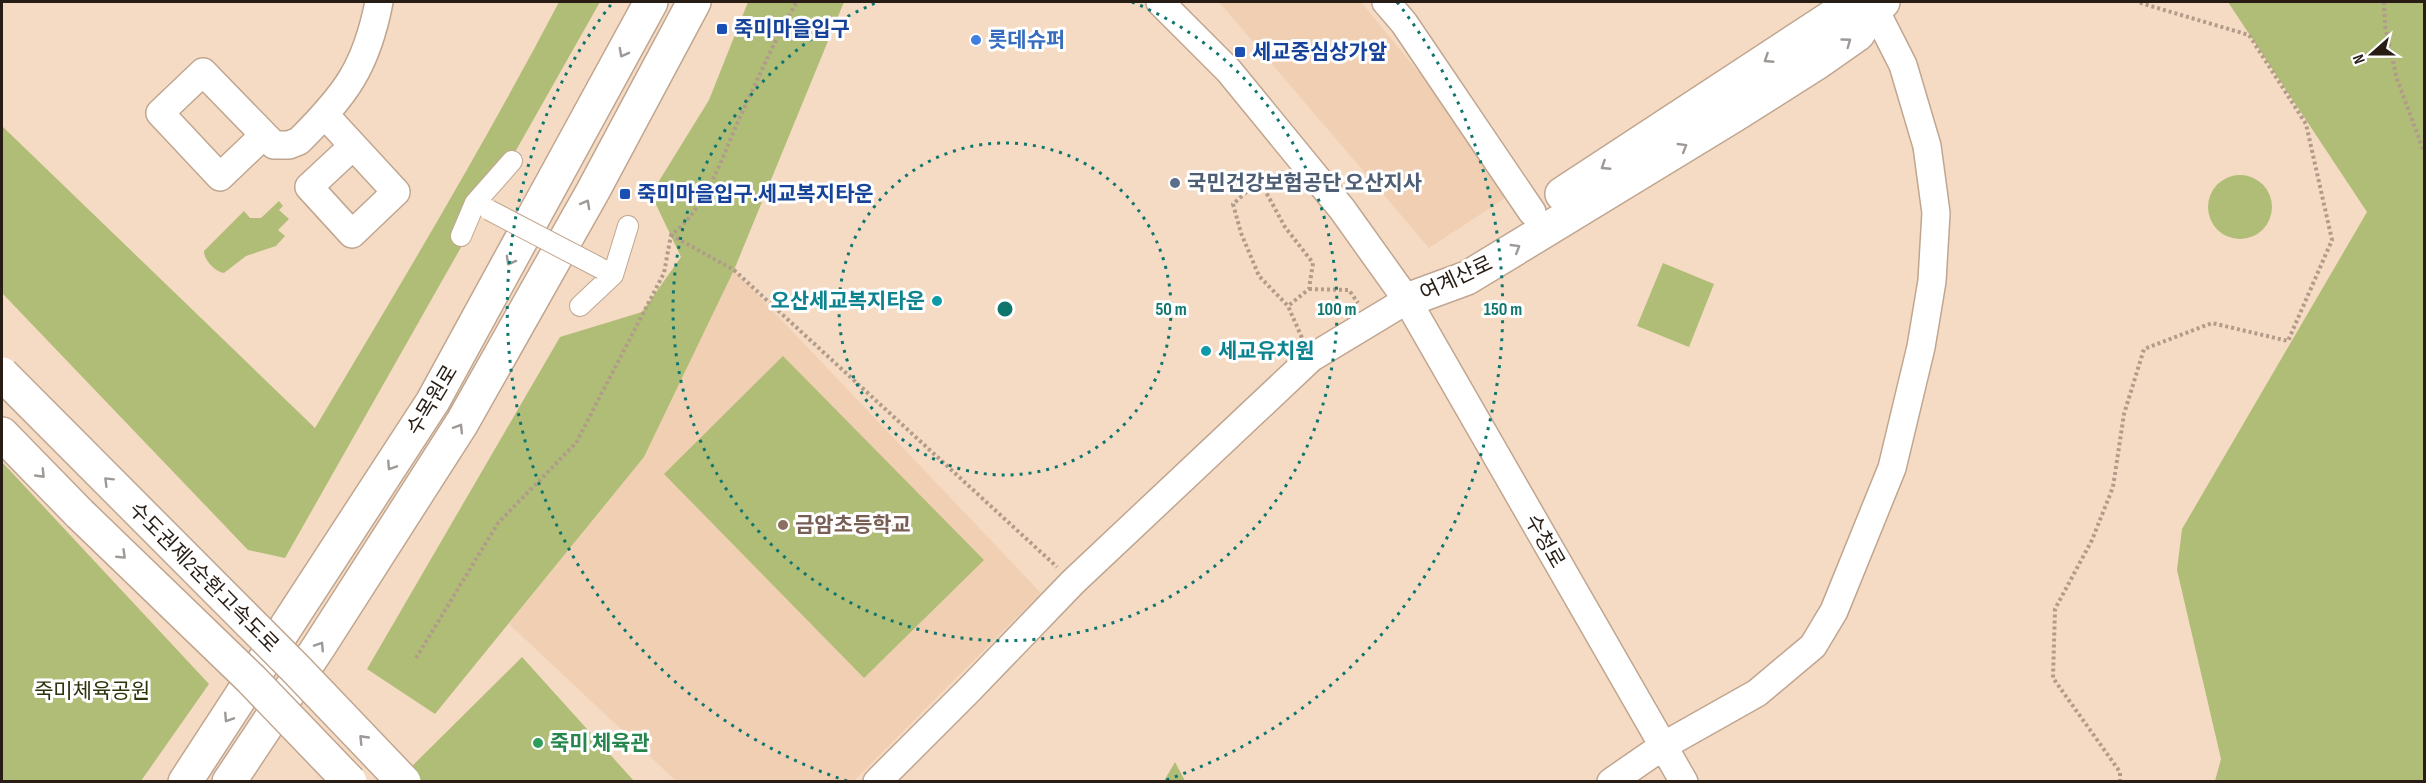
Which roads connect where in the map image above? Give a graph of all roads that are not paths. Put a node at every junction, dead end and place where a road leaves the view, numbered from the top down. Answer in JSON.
{"nodes":[{"id":1,"x":379,"y":2,"type":"edge"},
{"id":2,"x":651,"y":2,"type":"edge"},
{"id":3,"x":694,"y":2,"type":"edge"},
{"id":4,"x":1160,"y":2,"type":"edge"},
{"id":5,"x":1386,"y":2,"type":"edge"},
{"id":6,"x":1876,"y":3,"type":"edge"},
{"id":7,"x":325,"y":115,"type":"junction"},
{"id":8,"x":264,"y":135,"type":"dead end"},
{"id":9,"x":353,"y":146,"type":"dead end"},
{"id":10,"x":512,"y":161,"type":"dead end"},
{"id":11,"x":482,"y":207,"type":"junction"},
{"id":12,"x":1532,"y":212,"type":"junction"},
{"id":13,"x":627,"y":226,"type":"dead end"},
{"id":14,"x":461,"y":237,"type":"dead end"},
{"id":15,"x":607,"y":272,"type":"junction"},
{"id":16,"x":1407,"y":300,"type":"junction"},
{"id":17,"x":580,"y":306,"type":"dead end"},
{"id":18,"x":2,"y":374,"type":"edge"},
{"id":19,"x":2,"y":434,"type":"edge"},
{"id":20,"x":1663,"y":746,"type":"junction"},
{"id":21,"x":185,"y":782,"type":"edge"},
{"id":22,"x":229,"y":782,"type":"edge"},
{"id":23,"x":350,"y":782,"type":"edge"},
{"id":24,"x":404,"y":782,"type":"edge"},
{"id":25,"x":876,"y":782,"type":"edge"},
{"id":26,"x":1611,"y":782,"type":"edge"},
{"id":27,"x":1684,"y":782,"type":"edge"}],
"edges":[{"from":1,"to":7,"type":"street"},
{"from":2,"to":21,"type":"main road","name":"수목원로","one_way":true},
{"from":22,"to":3,"type":"main road","name":"수목원로","one_way":true},
{"from":4,"to":16,"type":"street","name":"수청로"},
{"from":5,"to":12,"type":"street"},
{"from":6,"to":12,"type":"main road","name":"여계산로","one_way":true},
{"from":16,"to":6,"type":"main road","name":"여계산로","one_way":true},
{"from":6,"to":20,"type":"street"},
{"from":7,"to":8,"type":"street"},
{"from":7,"to":9,"type":"street"},
{"from":10,"to":11,"type":"street"},
{"from":11,"to":14,"type":"street"},
{"from":11,"to":15,"type":"street","bridge":true},
{"from":12,"to":16,"type":"main road","name":"여계산로"},
{"from":13,"to":15,"type":"street"},
{"from":15,"to":17,"type":"street"},
{"from":16,"to":20,"type":"street","name":"수청로"},
{"from":16,"to":25,"type":"street"},
{"from":24,"to":18,"type":"main road","name":"수도권제2순환고속도로","one_way":true,"bridge":true},
{"from":19,"to":23,"type":"main road","name":"수도권제2순환고속도로","one_way":true,"bridge":true},
{"from":20,"to":26,"type":"street"},
{"from":20,"to":27,"type":"street","name":"수청로"}]}
